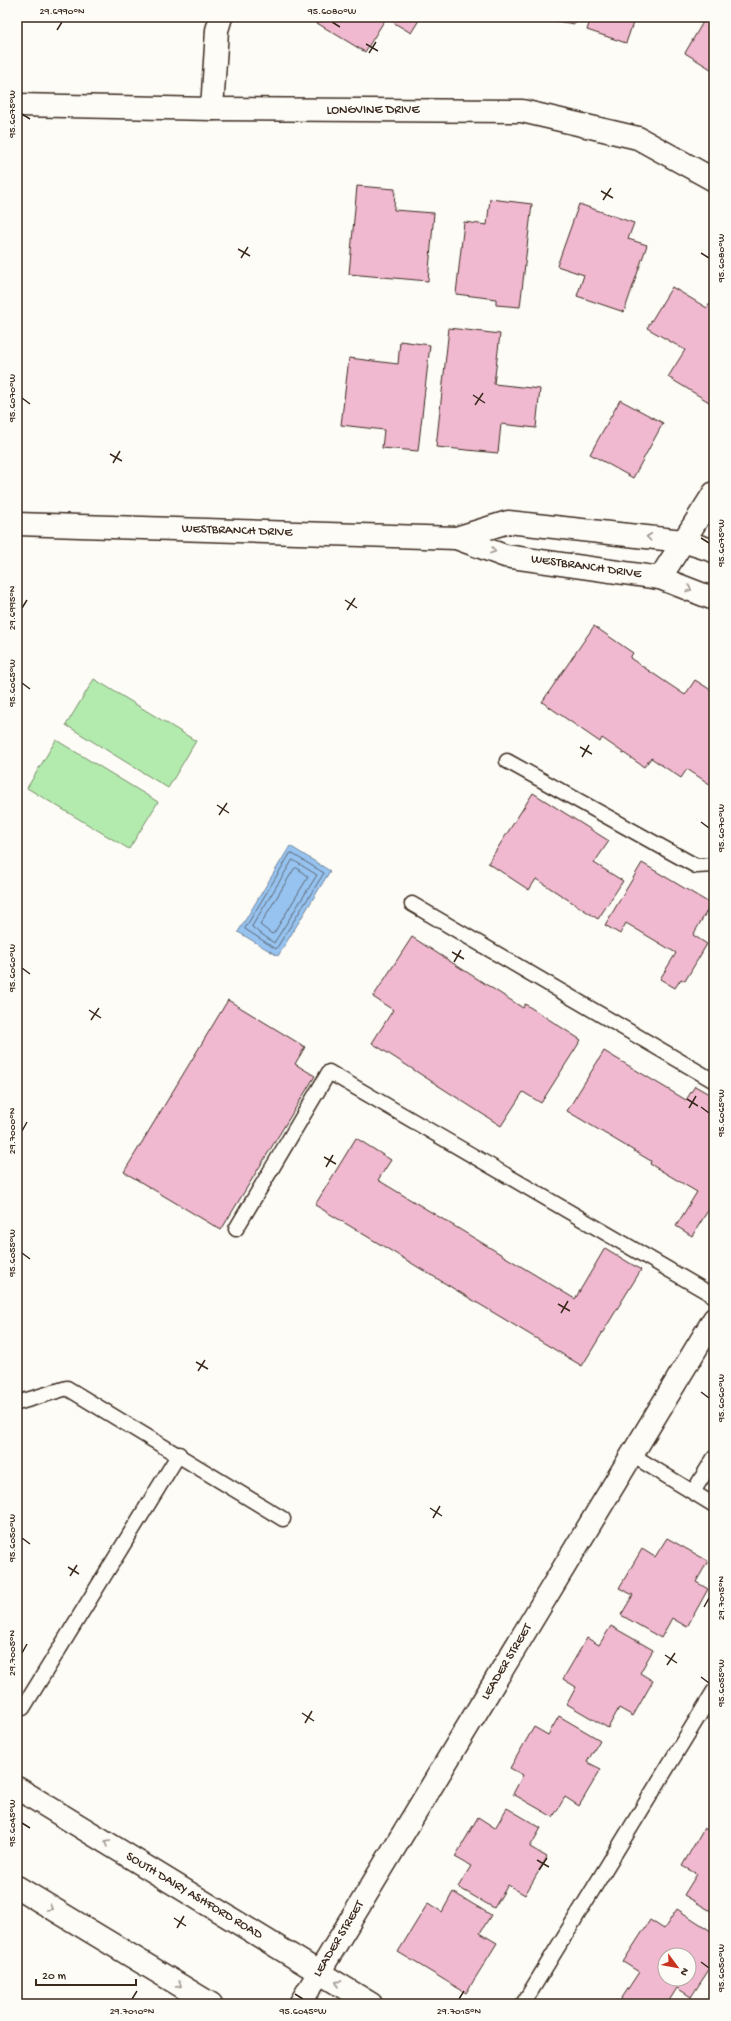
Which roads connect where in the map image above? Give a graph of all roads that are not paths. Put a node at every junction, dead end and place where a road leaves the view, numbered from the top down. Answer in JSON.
{"nodes":[{"id":1,"x":221,"y":17,"type":"edge"},
{"id":2,"x":17,"y":105,"type":"edge"},
{"id":3,"x":212,"y":109,"type":"junction"},
{"id":4,"x":714,"y":180,"type":"edge"},
{"id":5,"x":714,"y":493,"type":"edge"},
{"id":6,"x":17,"y":524,"type":"edge"},
{"id":7,"x":456,"y":538,"type":"junction"},
{"id":8,"x":684,"y":541,"type":"junction"},
{"id":9,"x":714,"y":551,"type":"edge"},
{"id":10,"x":660,"y":578,"type":"junction"},
{"id":11,"x":714,"y":599,"type":"edge"},
{"id":12,"x":507,"y":761,"type":"dead end"},
{"id":13,"x":714,"y":865,"type":"edge"},
{"id":14,"x":412,"y":904,"type":"dead end"},
{"id":15,"x":714,"y":1081,"type":"edge"},
{"id":16,"x":236,"y":1229,"type":"dead end"},
{"id":17,"x":714,"y":1296,"type":"edge"},
{"id":18,"x":714,"y":1319,"type":"edge"},
{"id":19,"x":17,"y":1403,"type":"edge"},
{"id":20,"x":180,"y":1454,"type":"junction"},
{"id":21,"x":632,"y":1455,"type":"junction"},
{"id":22,"x":714,"y":1458,"type":"edge"},
{"id":23,"x":693,"y":1492,"type":"junction"},
{"id":24,"x":714,"y":1505,"type":"edge"},
{"id":25,"x":284,"y":1519,"type":"dead end"},
{"id":26,"x":714,"y":1691,"type":"edge"},
{"id":27,"x":23,"y":1708,"type":"dead end"},
{"id":28,"x":17,"y":1788,"type":"edge"},
{"id":29,"x":17,"y":1888,"type":"edge"},
{"id":30,"x":319,"y":1971,"type":"junction"},
{"id":31,"x":211,"y":2004,"type":"edge"},
{"id":32,"x":300,"y":2004,"type":"edge"},
{"id":33,"x":371,"y":2004,"type":"edge"},
{"id":34,"x":524,"y":2004,"type":"edge"}],
"edges":[{"from":1,"to":3,"type":"street"},
{"from":2,"to":3,"type":"street","name":"LONGVINE DRIVE"},
{"from":3,"to":4,"type":"street","name":"LONGVINE DRIVE"},
{"from":5,"to":8,"type":"street"},
{"from":6,"to":7,"type":"street","name":"WESTBRANCH DRIVE"},
{"from":8,"to":7,"type":"street","name":"WESTBRANCH DRIVE","one_way":true},
{"from":7,"to":10,"type":"street","name":"WESTBRANCH DRIVE","one_way":true},
{"from":8,"to":9,"type":"street","name":"WESTBRANCH DRIVE"},
{"from":8,"to":10,"type":"street"},
{"from":10,"to":11,"type":"street","name":"WESTBRANCH DRIVE","one_way":true},
{"from":12,"to":13,"type":"lane"},
{"from":14,"to":15,"type":"lane"},
{"from":16,"to":17,"type":"lane"},
{"from":18,"to":21,"type":"street","name":"LEADER STREET"},
{"from":19,"to":20,"type":"lane"},
{"from":20,"to":25,"type":"lane"},
{"from":20,"to":27,"type":"lane"},
{"from":21,"to":23,"type":"lane"},
{"from":21,"to":30,"type":"street","name":"LEADER STREET"},
{"from":22,"to":23,"type":"lane"},
{"from":23,"to":24,"type":"lane"},
{"from":26,"to":34,"type":"lane"},
{"from":30,"to":28,"type":"street","name":"SOUTH DAIRY ASHFORD ROAD","one_way":true},
{"from":29,"to":31,"type":"street","one_way":true},
{"from":30,"to":32,"type":"street","name":"LEADER STREET"},
{"from":33,"to":30,"type":"street","name":"SOUTH DAIRY ASHFORD ROAD","one_way":true}]}
